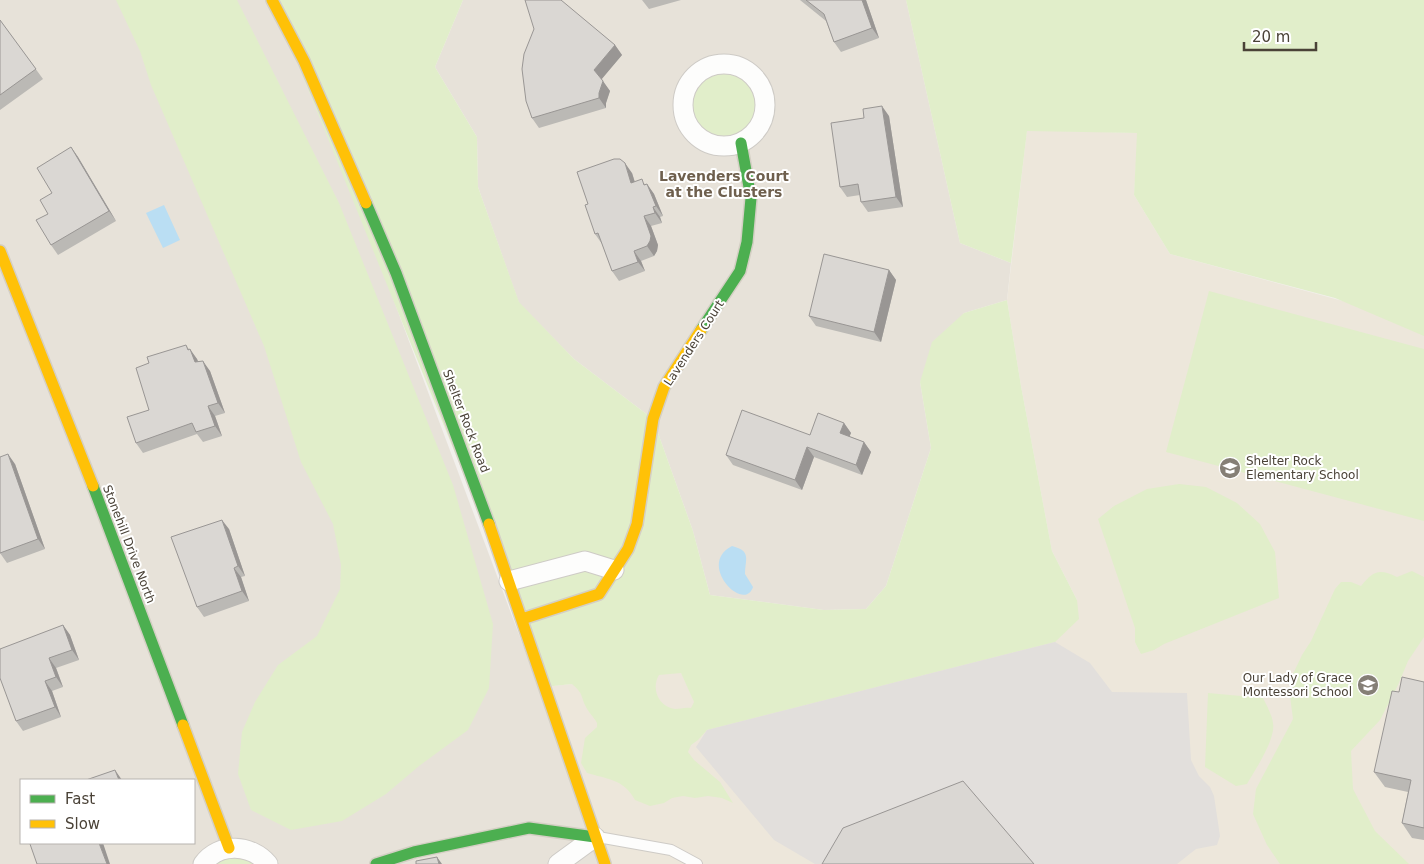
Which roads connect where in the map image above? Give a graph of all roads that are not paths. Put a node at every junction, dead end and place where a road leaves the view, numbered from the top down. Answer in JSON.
{"nodes":[{"id":1,"x":272,"y":0,"type":"edge"},
{"id":2,"x":741,"y":143,"type":"junction"},
{"id":3,"x":0,"y":251,"type":"edge"},
{"id":4,"x":614,"y":570,"type":"junction"},
{"id":5,"x":509,"y":581,"type":"junction"},
{"id":6,"x":522,"y":619,"type":"junction"},
{"id":7,"x":594,"y":837,"type":"junction"},
{"id":8,"x":229,"y":848,"type":"junction"},
{"id":9,"x":203,"y":864,"type":"edge"},
{"id":10,"x":268,"y":864,"type":"edge"},
{"id":11,"x":376,"y":864,"type":"edge"},
{"id":12,"x":558,"y":864,"type":"edge"},
{"id":13,"x":605,"y":864,"type":"edge"},
{"id":14,"x":697,"y":864,"type":"edge"}],
"edges":[{"from":1,"to":5,"type":"street","name":"Shelter Rock Road"},
{"from":2,"to":2,"type":"street"},
{"from":2,"to":4,"type":"street","name":"Lavenders Court"},
{"from":3,"to":8,"type":"street","name":"Stonehill Drive North"},
{"from":4,"to":5,"type":"street"},
{"from":4,"to":6,"type":"street","name":"Lavenders Court"},
{"from":5,"to":6,"type":"street","name":"Shelter Rock Road"},
{"from":6,"to":7,"type":"street","name":"Shelter Rock Road"},
{"from":7,"to":11,"type":"street"},
{"from":7,"to":12,"type":"street"},
{"from":7,"to":13,"type":"street","name":"Shelter Rock Road"},
{"from":7,"to":14,"type":"lane"},
{"from":8,"to":9,"type":"street"},
{"from":8,"to":10,"type":"street"}]}
